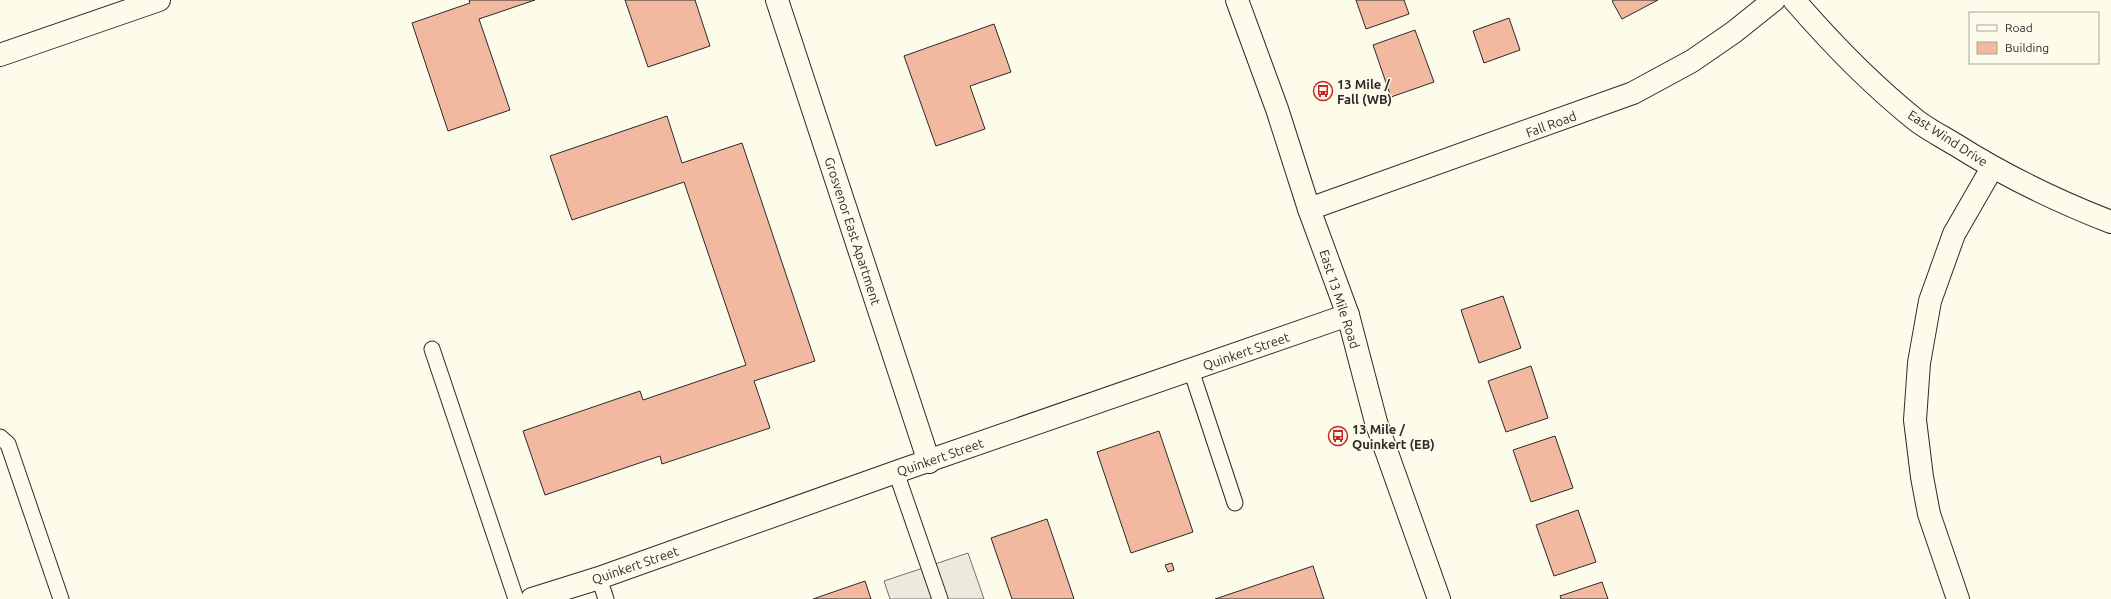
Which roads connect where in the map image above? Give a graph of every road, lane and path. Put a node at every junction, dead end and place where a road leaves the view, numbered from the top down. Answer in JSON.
{"nodes":[{"id":1,"x":160,"y":0,"type":"edge"},
{"id":2,"x":777,"y":0,"type":"edge"},
{"id":3,"x":1237,"y":0,"type":"edge"},
{"id":4,"x":1774,"y":0,"type":"edge"},
{"id":5,"x":1794,"y":0,"type":"edge"},
{"id":6,"x":0,"y":55,"type":"edge"},
{"id":7,"x":1992,"y":168,"type":"junction"},
{"id":8,"x":1309,"y":209,"type":"junction"},
{"id":9,"x":2111,"y":222,"type":"edge"},
{"id":10,"x":1348,"y":315,"type":"junction"},
{"id":11,"x":432,"y":349,"type":"dead end"},
{"id":12,"x":1191,"y":370,"type":"junction"},
{"id":13,"x":0,"y":437,"type":"edge"},
{"id":14,"x":929,"y":462,"type":"junction"},
{"id":15,"x":896,"y":472,"type":"junction"},
{"id":16,"x":1235,"y":503,"type":"dead end"},
{"id":17,"x":599,"y":578,"type":"junction"},
{"id":18,"x":61,"y":599,"type":"edge"},
{"id":19,"x":516,"y":599,"type":"edge"},
{"id":20,"x":532,"y":599,"type":"edge"},
{"id":21,"x":606,"y":599,"type":"edge"},
{"id":22,"x":940,"y":599,"type":"edge"},
{"id":23,"x":1440,"y":599,"type":"edge"},
{"id":24,"x":1958,"y":599,"type":"edge"}],
"edges":[{"from":1,"to":6,"type":"street"},
{"from":2,"to":14,"type":"street","name":"Grosvenor East Apartment"},
{"from":3,"to":8,"type":"street","name":"East 13 Mile Road"},
{"from":4,"to":8,"type":"street","name":"Fall Road"},
{"from":5,"to":7,"type":"street","name":"East Wind Drive"},
{"from":7,"to":9,"type":"street","name":"East Wind Drive"},
{"from":7,"to":24,"type":"street"},
{"from":8,"to":10,"type":"street","name":"East 13 Mile Road"},
{"from":10,"to":12,"type":"street","name":"Quinkert Street"},
{"from":10,"to":23,"type":"street","name":"East 13 Mile Road"},
{"from":11,"to":19,"type":"lane"},
{"from":12,"to":14,"type":"street","name":"Quinkert Street"},
{"from":12,"to":16,"type":"lane"},
{"from":13,"to":18,"type":"lane"},
{"from":14,"to":15,"type":"street","name":"Quinkert Street"},
{"from":15,"to":17,"type":"street","name":"Quinkert Street"},
{"from":15,"to":22,"type":"lane"},
{"from":17,"to":20,"type":"street","name":"Quinkert Street"},
{"from":17,"to":21,"type":"lane"}]}
